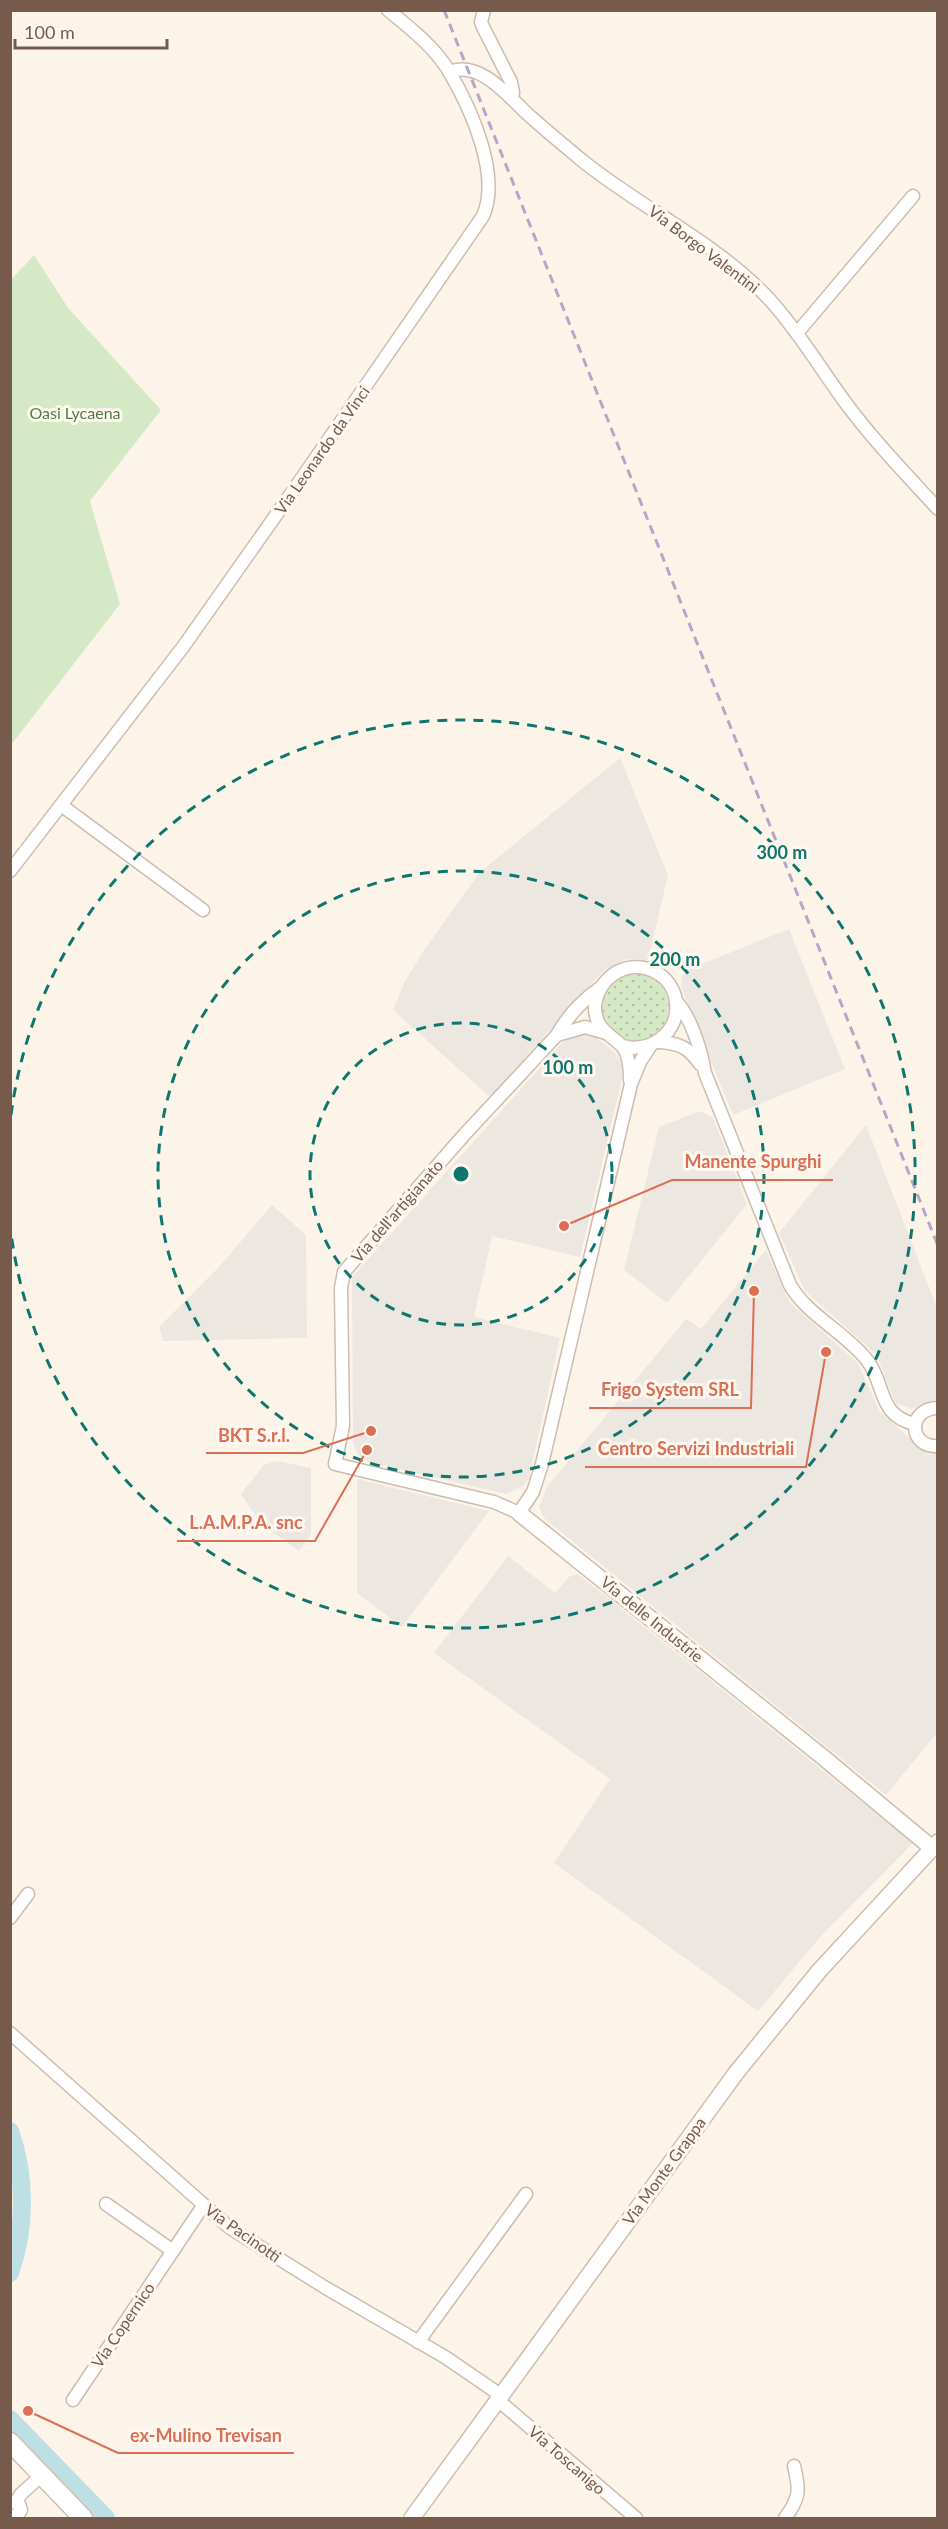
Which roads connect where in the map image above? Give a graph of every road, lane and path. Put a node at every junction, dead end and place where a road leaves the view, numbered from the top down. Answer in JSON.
{"nodes":[{"id":1,"x":388,"y":10,"type":"edge"},
{"id":2,"x":484,"y":10,"type":"edge"},
{"id":3,"x":449,"y":72,"type":"junction"},
{"id":4,"x":512,"y":98,"type":"junction"},
{"id":5,"x":913,"y":196,"type":"dead end"},
{"id":6,"x":797,"y":333,"type":"junction"},
{"id":7,"x":938,"y":509,"type":"edge"},
{"id":8,"x":61,"y":805,"type":"junction"},
{"id":9,"x":10,"y":871,"type":"edge"},
{"id":10,"x":202,"y":910,"type":"dead end"},
{"id":11,"x":600,"y":988,"type":"junction"},
{"id":12,"x":676,"y":1002,"type":"junction"},
{"id":13,"x":606,"y":1033,"type":"junction"},
{"id":14,"x":557,"y":1035,"type":"junction"},
{"id":15,"x":655,"y":1043,"type":"junction"},
{"id":16,"x":623,"y":1046,"type":"junction"},
{"id":17,"x":705,"y":1072,"type":"junction"},
{"id":18,"x":631,"y":1084,"type":"junction"},
{"id":19,"x":938,"y":1408,"type":"edge"},
{"id":20,"x":915,"y":1424,"type":"junction"},
{"id":21,"x":938,"y":1446,"type":"edge"},
{"id":22,"x":335,"y":1464,"type":"joint"},
{"id":23,"x":519,"y":1513,"type":"junction"},
{"id":24,"x":935,"y":1845,"type":"edge"},
{"id":25,"x":28,"y":1894,"type":"dead end"},
{"id":26,"x":10,"y":1918,"type":"edge"},
{"id":27,"x":10,"y":2033,"type":"edge"},
{"id":28,"x":526,"y":2194,"type":"dead end"},
{"id":29,"x":106,"y":2204,"type":"dead end"},
{"id":30,"x":203,"y":2206,"type":"junction"},
{"id":31,"x":173,"y":2251,"type":"junction"},
{"id":32,"x":418,"y":2342,"type":"junction"},
{"id":33,"x":500,"y":2399,"type":"junction"},
{"id":34,"x":73,"y":2400,"type":"dead end"},
{"id":35,"x":10,"y":2442,"type":"edge"},
{"id":36,"x":794,"y":2466,"type":"dead end"},
{"id":37,"x":42,"y":2475,"type":"junction"},
{"id":38,"x":15,"y":2511,"type":"edge"},
{"id":39,"x":83,"y":2518,"type":"edge"},
{"id":40,"x":412,"y":2518,"type":"edge"},
{"id":41,"x":636,"y":2518,"type":"edge"},
{"id":42,"x":786,"y":2518,"type":"edge"}],
"edges":[{"from":1,"to":3,"type":"street","name":"Via Leonardo da Vinci"},
{"from":2,"to":4,"type":"street"},
{"from":3,"to":4,"type":"street","name":"Via Borgo Valentini"},
{"from":3,"to":8,"type":"street","name":"Via Leonardo da Vinci"},
{"from":4,"to":6,"type":"street","name":"Via Borgo Valentini"},
{"from":5,"to":6,"type":"street"},
{"from":6,"to":7,"type":"street","name":"Via Borgo Valentini"},
{"from":8,"to":9,"type":"street","name":"Via Leonardo da Vinci"},
{"from":8,"to":10,"type":"street"},
{"from":11,"to":12,"type":"street","name":"Via dell'artigianato"},
{"from":11,"to":13,"type":"street"},
{"from":11,"to":14,"type":"street","name":"Via dell'artigianato"},
{"from":12,"to":15,"type":"street"},
{"from":12,"to":17,"type":"street","name":"Via dell'artigianato"},
{"from":13,"to":14,"type":"street"},
{"from":13,"to":16,"type":"street"},
{"from":14,"to":22,"type":"street","name":"Via dell'artigianato"},
{"from":15,"to":16,"type":"street"},
{"from":15,"to":17,"type":"street"},
{"from":15,"to":18,"type":"street"},
{"from":16,"to":18,"type":"street"},
{"from":17,"to":20,"type":"street"},
{"from":18,"to":23,"type":"street"},
{"from":19,"to":20,"type":"street"},
{"from":20,"to":21,"type":"street"},
{"from":22,"to":23,"type":"street","name":"Via delle Industrie"},
{"from":23,"to":24,"type":"street","name":"Via delle Industrie"},
{"from":24,"to":33,"type":"street","name":"Via Monte Grappa"},
{"from":25,"to":26,"type":"street"},
{"from":27,"to":30,"type":"street","name":"Via Pacinotti"},
{"from":28,"to":32,"type":"street"},
{"from":29,"to":31,"type":"street"},
{"from":30,"to":31,"type":"street","name":"Via Copernico"},
{"from":30,"to":32,"type":"street","name":"Via Pacinotti"},
{"from":31,"to":34,"type":"street","name":"Via Copernico"},
{"from":32,"to":33,"type":"street","name":"Via Pacinotti"},
{"from":33,"to":40,"type":"street","name":"Via Monte Grappa"},
{"from":33,"to":41,"type":"street","name":"Via Toscanigo"},
{"from":35,"to":37,"type":"main road"},
{"from":36,"to":42,"type":"street"},
{"from":37,"to":38,"type":"street"},
{"from":37,"to":39,"type":"main road"}]}
